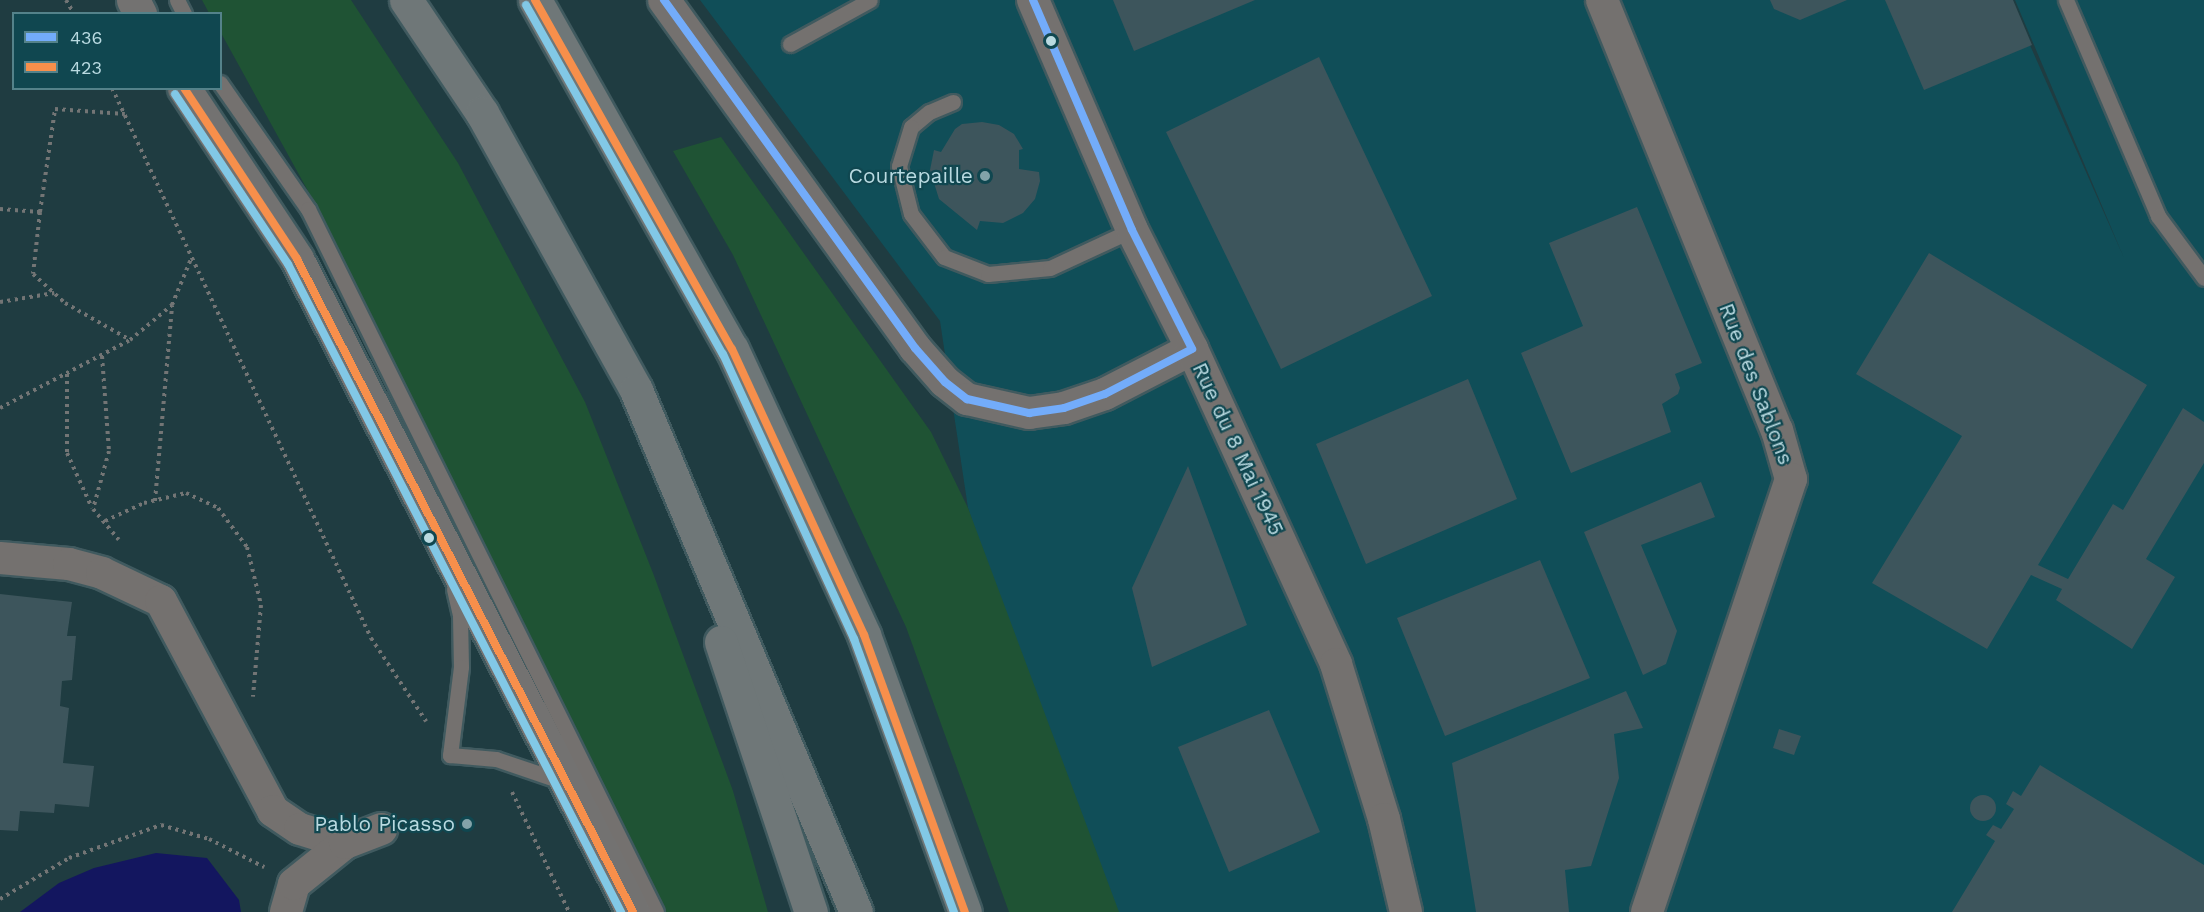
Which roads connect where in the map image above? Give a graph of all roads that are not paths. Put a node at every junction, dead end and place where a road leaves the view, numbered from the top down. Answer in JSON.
{"nodes":[{"id":1,"x":406,"y":0,"type":"edge"},
{"id":2,"x":535,"y":0,"type":"edge"},
{"id":3,"x":664,"y":0,"type":"edge"},
{"id":4,"x":870,"y":0,"type":"edge"},
{"id":5,"x":1033,"y":0,"type":"edge"},
{"id":6,"x":1602,"y":0,"type":"edge"},
{"id":7,"x":2066,"y":0,"type":"edge"},
{"id":8,"x":790,"y":44,"type":"dead end"},
{"id":9,"x":222,"y":87,"type":"edge"},
{"id":10,"x":185,"y":90,"type":"edge"},
{"id":11,"x":953,"y":102,"type":"dead end"},
{"id":12,"x":1132,"y":230,"type":"junction"},
{"id":13,"x":2204,"y":278,"type":"edge"},
{"id":14,"x":1192,"y":349,"type":"junction"},
{"id":15,"x":636,"y":390,"type":"junction"},
{"id":16,"x":445,"y":549,"type":"junction"},
{"id":17,"x":0,"y":558,"type":"edge"},
{"id":18,"x":569,"y":784,"type":"junction"},
{"id":19,"x":381,"y":829,"type":"dead end"},
{"id":20,"x":345,"y":843,"type":"junction"},
{"id":21,"x":286,"y":912,"type":"edge"},
{"id":22,"x":633,"y":912,"type":"edge"},
{"id":23,"x":656,"y":912,"type":"edge"},
{"id":24,"x":811,"y":912,"type":"edge"},
{"id":25,"x":856,"y":912,"type":"edge"},
{"id":26,"x":965,"y":912,"type":"edge"},
{"id":27,"x":1406,"y":912,"type":"edge"},
{"id":28,"x":1647,"y":912,"type":"edge"}],
"edges":[{"from":1,"to":15,"type":"highway"},
{"from":2,"to":26,"type":"highway"},
{"from":3,"to":14,"type":"street"},
{"from":4,"to":8,"type":"lane"},
{"from":5,"to":12,"type":"street","name":"Rue du 8 Mai 1945"},
{"from":6,"to":28,"type":"street","name":"Rue des Sablons"},
{"from":7,"to":13,"type":"lane"},
{"from":9,"to":23,"type":"lane"},
{"from":10,"to":16,"type":"street"},
{"from":11,"to":12,"type":"lane"},
{"from":12,"to":14,"type":"street","name":"Rue du 8 Mai 1945"},
{"from":14,"to":27,"type":"street","name":"Rue du 8 Mai 1945"},
{"from":15,"to":24,"type":"highway"},
{"from":15,"to":25,"type":"highway"},
{"from":16,"to":18,"type":"street"},
{"from":16,"to":18,"type":"lane"},
{"from":17,"to":20,"type":"street"},
{"from":18,"to":22,"type":"street"},
{"from":19,"to":20,"type":"street"},
{"from":20,"to":21,"type":"street"}]}
